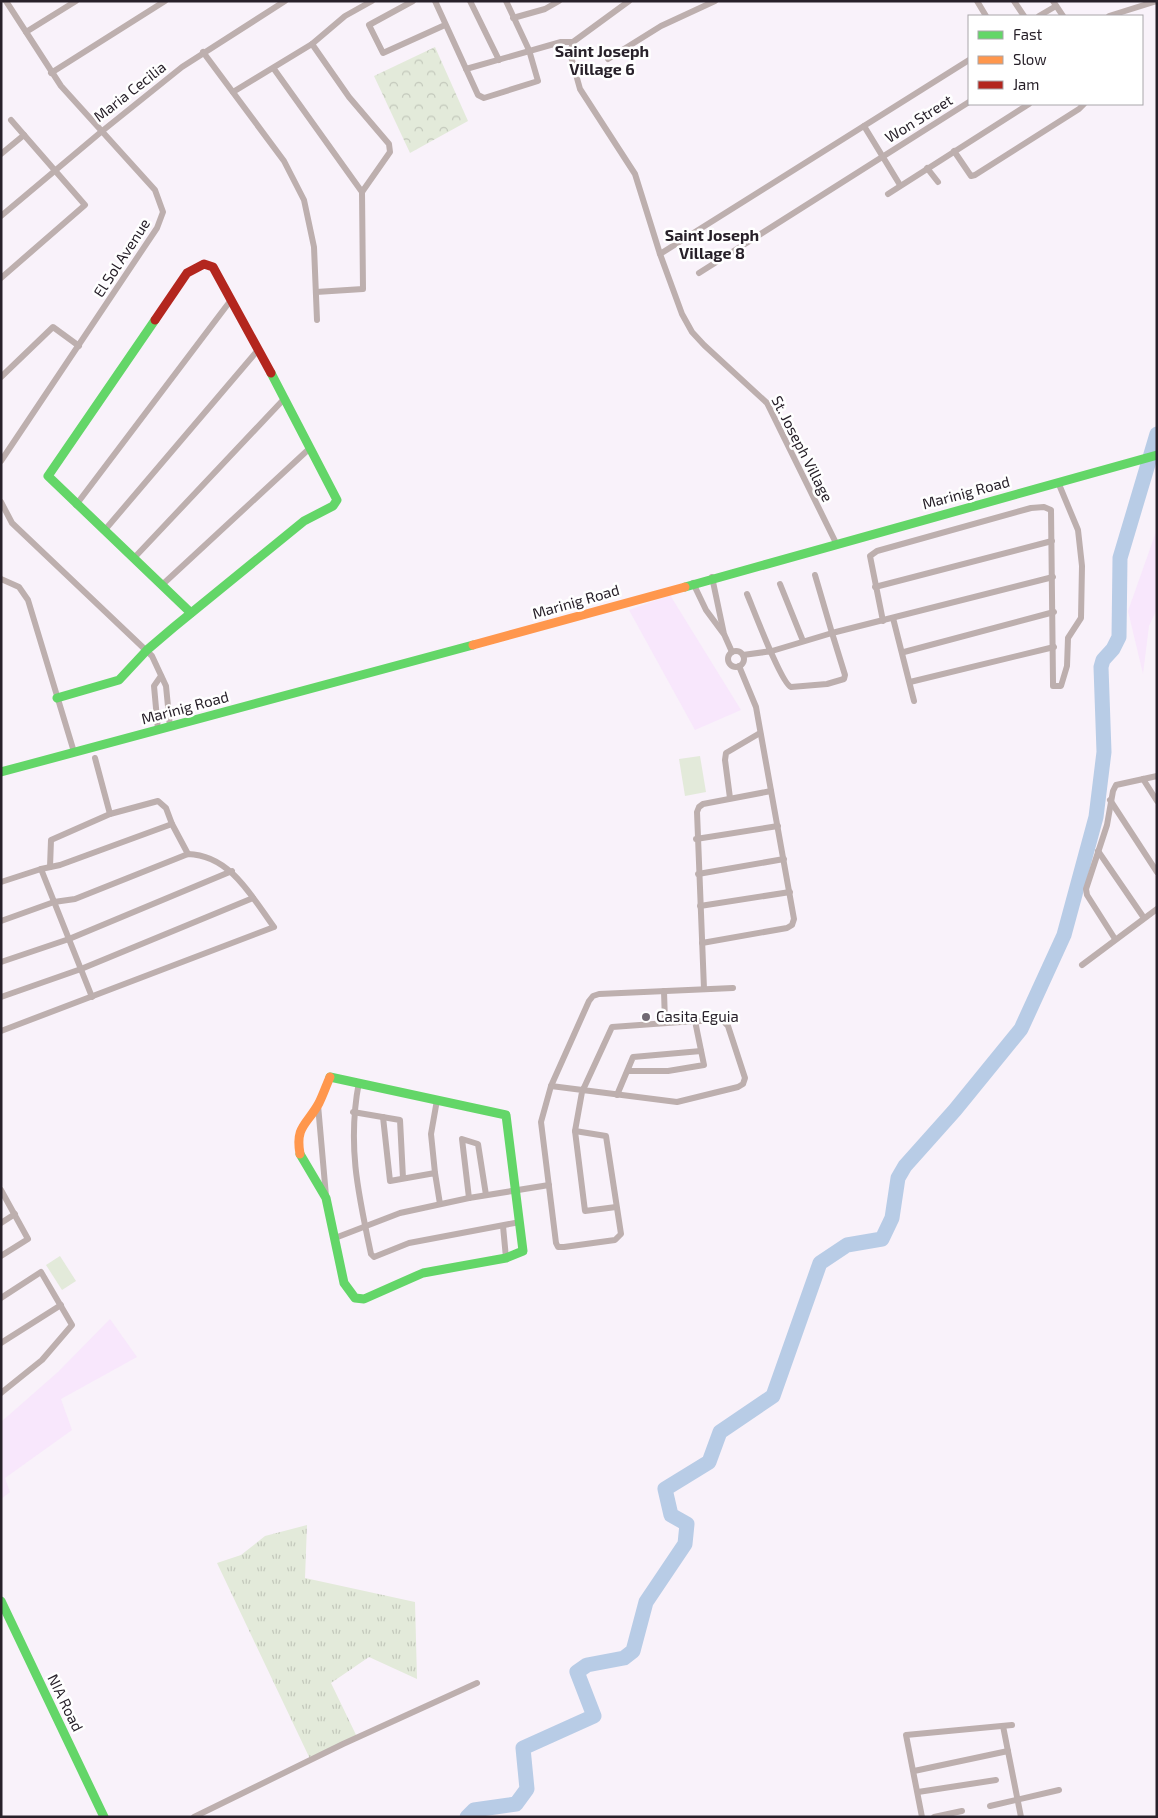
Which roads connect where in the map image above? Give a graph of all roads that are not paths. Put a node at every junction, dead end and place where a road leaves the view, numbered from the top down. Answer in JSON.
{"nodes":[{"id":1,"x":6,"y":1,"type":"edge"},
{"id":2,"x":76,"y":1,"type":"edge"},
{"id":3,"x":165,"y":1,"type":"edge"},
{"id":4,"x":285,"y":1,"type":"edge"},
{"id":5,"x":372,"y":1,"type":"edge"},
{"id":6,"x":413,"y":1,"type":"edge"},
{"id":7,"x":435,"y":1,"type":"edge"},
{"id":8,"x":470,"y":1,"type":"edge"},
{"id":9,"x":506,"y":1,"type":"edge"},
{"id":10,"x":541,"y":1,"type":"edge"},
{"id":11,"x":559,"y":1,"type":"edge"},
{"id":12,"x":629,"y":1,"type":"edge"},
{"id":13,"x":715,"y":1,"type":"edge"},
{"id":14,"x":977,"y":1,"type":"edge"},
{"id":15,"x":1014,"y":1,"type":"edge"},
{"id":16,"x":1157,"y":1,"type":"edge"},
{"id":17,"x":1055,"y":3,"type":"edge"},
{"id":18,"x":545,"y":9,"type":"junction"},
{"id":19,"x":985,"y":15,"type":"edge"},
{"id":20,"x":1023,"y":15,"type":"edge"},
{"id":21,"x":1040,"y":15,"type":"edge"},
{"id":22,"x":1062,"y":15,"type":"edge"},
{"id":23,"x":1112,"y":15,"type":"edge"},
{"id":24,"x":513,"y":18,"type":"junction"},
{"id":25,"x":446,"y":24,"type":"junction"},
{"id":26,"x":26,"y":32,"type":"junction"},
{"id":27,"x":573,"y":42,"type":"junction"},
{"id":28,"x":312,"y":44,"type":"junction"},
{"id":29,"x":529,"y":50,"type":"junction"},
{"id":30,"x":203,"y":52,"type":"junction"},
{"id":31,"x":608,"y":59,"type":"dead end"},
{"id":32,"x":499,"y":60,"type":"junction"},
{"id":33,"x":968,"y":61,"type":"edge"},
{"id":34,"x":274,"y":69,"type":"junction"},
{"id":35,"x":466,"y":69,"type":"junction"},
{"id":36,"x":51,"y":73,"type":"junction"},
{"id":37,"x":233,"y":92,"type":"junction"},
{"id":38,"x":968,"y":103,"type":"edge"},
{"id":39,"x":1026,"y":105,"type":"edge"},
{"id":40,"x":1083,"y":105,"type":"edge"},
{"id":41,"x":11,"y":120,"type":"dead end"},
{"id":42,"x":864,"y":126,"type":"junction"},
{"id":43,"x":101,"y":132,"type":"junction"},
{"id":44,"x":24,"y":135,"type":"junction"},
{"id":45,"x":954,"y":152,"type":"junction"},
{"id":46,"x":1,"y":154,"type":"edge"},
{"id":47,"x":883,"y":157,"type":"junction"},
{"id":48,"x":927,"y":168,"type":"junction"},
{"id":49,"x":55,"y":170,"type":"junction"},
{"id":50,"x":938,"y":182,"type":"dead end"},
{"id":51,"x":900,"y":185,"type":"junction"},
{"id":52,"x":362,"y":192,"type":"junction"},
{"id":53,"x":888,"y":194,"type":"dead end"},
{"id":54,"x":1,"y":216,"type":"edge"},
{"id":55,"x":660,"y":254,"type":"junction"},
{"id":56,"x":700,"y":273,"type":"dead end"},
{"id":57,"x":1,"y":278,"type":"edge"},
{"id":58,"x":316,"y":292,"type":"junction"},
{"id":59,"x":231,"y":300,"type":"junction"},
{"id":60,"x":317,"y":320,"type":"dead end"},
{"id":61,"x":79,"y":346,"type":"junction"},
{"id":62,"x":258,"y":350,"type":"junction"},
{"id":63,"x":1,"y":377,"type":"edge"},
{"id":64,"x":284,"y":399,"type":"junction"},
{"id":65,"x":310,"y":448,"type":"junction"},
{"id":66,"x":1157,"y":455,"type":"edge"},
{"id":67,"x":1,"y":461,"type":"edge"},
{"id":68,"x":1058,"y":482,"type":"junction"},
{"id":69,"x":1,"y":502,"type":"edge"},
{"id":70,"x":76,"y":505,"type":"junction"},
{"id":71,"x":104,"y":532,"type":"junction"},
{"id":72,"x":1052,"y":541,"type":"junction"},
{"id":73,"x":836,"y":543,"type":"junction"},
{"id":74,"x":134,"y":558,"type":"junction"},
{"id":75,"x":815,"y":575,"type":"dead end"},
{"id":76,"x":712,"y":577,"type":"junction"},
{"id":77,"x":1053,"y":578,"type":"junction"},
{"id":78,"x":1,"y":579,"type":"edge"},
{"id":79,"x":694,"y":582,"type":"junction"},
{"id":80,"x":780,"y":584,"type":"dead end"},
{"id":81,"x":162,"y":585,"type":"junction"},
{"id":82,"x":875,"y":588,"type":"junction"},
{"id":83,"x":747,"y":594,"type":"dead end"},
{"id":84,"x":1054,"y":612,"type":"junction"},
{"id":85,"x":191,"y":613,"type":"junction"},
{"id":86,"x":894,"y":618,"type":"junction"},
{"id":87,"x":883,"y":621,"type":"junction"},
{"id":88,"x":832,"y":633,"type":"junction"},
{"id":89,"x":724,"y":634,"type":"junction"},
{"id":90,"x":803,"y":641,"type":"junction"},
{"id":91,"x":1054,"y":647,"type":"junction"},
{"id":92,"x":147,"y":650,"type":"junction"},
{"id":93,"x":772,"y":651,"type":"junction"},
{"id":94,"x":732,"y":652,"type":"junction"},
{"id":95,"x":904,"y":652,"type":"junction"},
{"id":96,"x":743,"y":655,"type":"junction"},
{"id":97,"x":739,"y":666,"type":"junction"},
{"id":98,"x":161,"y":676,"type":"junction"},
{"id":99,"x":910,"y":682,"type":"junction"},
{"id":100,"x":57,"y":698,"type":"junction"},
{"id":101,"x":914,"y":701,"type":"dead end"},
{"id":102,"x":170,"y":726,"type":"junction"},
{"id":103,"x":158,"y":730,"type":"junction"},
{"id":104,"x":760,"y":733,"type":"junction"},
{"id":105,"x":74,"y":752,"type":"junction"},
{"id":106,"x":95,"y":758,"type":"dead end"},
{"id":107,"x":1,"y":772,"type":"edge"},
{"id":108,"x":1157,"y":776,"type":"edge"},
{"id":109,"x":1143,"y":779,"type":"junction"},
{"id":110,"x":771,"y":791,"type":"junction"},
{"id":111,"x":730,"y":798,"type":"junction"},
{"id":112,"x":1110,"y":800,"type":"junction"},
{"id":113,"x":1157,"y":801,"type":"edge"},
{"id":114,"x":110,"y":814,"type":"junction"},
{"id":115,"x":172,"y":824,"type":"junction"},
{"id":116,"x":778,"y":826,"type":"junction"},
{"id":117,"x":696,"y":840,"type":"junction"},
{"id":118,"x":1098,"y":851,"type":"junction"},
{"id":119,"x":188,"y":854,"type":"junction"},
{"id":120,"x":784,"y":859,"type":"junction"},
{"id":121,"x":50,"y":867,"type":"junction"},
{"id":122,"x":41,"y":869,"type":"junction"},
{"id":123,"x":232,"y":871,"type":"junction"},
{"id":124,"x":1157,"y":872,"type":"edge"},
{"id":125,"x":698,"y":874,"type":"junction"},
{"id":126,"x":1,"y":882,"type":"edge"},
{"id":127,"x":790,"y":892,"type":"junction"},
{"id":128,"x":253,"y":898,"type":"junction"},
{"id":129,"x":54,"y":902,"type":"junction"},
{"id":130,"x":700,"y":906,"type":"junction"},
{"id":131,"x":1157,"y":910,"type":"edge"},
{"id":132,"x":1144,"y":918,"type":"junction"},
{"id":133,"x":1,"y":921,"type":"edge"},
{"id":134,"x":69,"y":939,"type":"junction"},
{"id":135,"x":1115,"y":939,"type":"junction"},
{"id":136,"x":702,"y":943,"type":"junction"},
{"id":137,"x":1,"y":962,"type":"edge"},
{"id":138,"x":1082,"y":964,"type":"dead end"},
{"id":139,"x":81,"y":969,"type":"junction"},
{"id":140,"x":733,"y":988,"type":"dead end"},
{"id":141,"x":704,"y":989,"type":"junction"},
{"id":142,"x":664,"y":991,"type":"junction"},
{"id":143,"x":1,"y":997,"type":"edge"},
{"id":144,"x":92,"y":997,"type":"junction"},
{"id":145,"x":695,"y":1021,"type":"junction"},
{"id":146,"x":665,"y":1022,"type":"junction"},
{"id":147,"x":1,"y":1031,"type":"edge"},
{"id":148,"x":701,"y":1051,"type":"junction"},
{"id":149,"x":629,"y":1071,"type":"junction"},
{"id":150,"x":359,"y":1082,"type":"junction"},
{"id":151,"x":551,"y":1086,"type":"junction"},
{"id":152,"x":582,"y":1092,"type":"junction"},
{"id":153,"x":617,"y":1095,"type":"junction"},
{"id":154,"x":437,"y":1100,"type":"junction"},
{"id":155,"x":318,"y":1106,"type":"junction"},
{"id":156,"x":354,"y":1112,"type":"junction"},
{"id":157,"x":383,"y":1117,"type":"junction"},
{"id":158,"x":575,"y":1131,"type":"junction"},
{"id":159,"x":435,"y":1173,"type":"junction"},
{"id":160,"x":403,"y":1178,"type":"junction"},
{"id":161,"x":549,"y":1185,"type":"junction"},
{"id":162,"x":1,"y":1190,"type":"edge"},
{"id":163,"x":515,"y":1191,"type":"junction"},
{"id":164,"x":486,"y":1195,"type":"junction"},
{"id":165,"x":326,"y":1198,"type":"junction"},
{"id":166,"x":469,"y":1198,"type":"junction"},
{"id":167,"x":440,"y":1204,"type":"junction"},
{"id":168,"x":616,"y":1207,"type":"junction"},
{"id":169,"x":16,"y":1214,"type":"junction"},
{"id":170,"x":520,"y":1222,"type":"junction"},
{"id":171,"x":1,"y":1223,"type":"edge"},
{"id":172,"x":503,"y":1226,"type":"junction"},
{"id":173,"x":366,"y":1227,"type":"junction"},
{"id":174,"x":335,"y":1238,"type":"junction"},
{"id":175,"x":1,"y":1256,"type":"edge"},
{"id":176,"x":506,"y":1258,"type":"junction"},
{"id":177,"x":1,"y":1298,"type":"edge"},
{"id":178,"x":61,"y":1305,"type":"junction"},
{"id":179,"x":1,"y":1343,"type":"edge"},
{"id":180,"x":1,"y":1393,"type":"edge"},
{"id":181,"x":1,"y":1601,"type":"edge"},
{"id":182,"x":477,"y":1683,"type":"dead end"},
{"id":183,"x":1012,"y":1725,"type":"dead end"},
{"id":184,"x":1003,"y":1726,"type":"junction"},
{"id":185,"x":1008,"y":1751,"type":"junction"},
{"id":186,"x":914,"y":1771,"type":"junction"},
{"id":187,"x":996,"y":1780,"type":"dead end"},
{"id":188,"x":1059,"y":1790,"type":"dead end"},
{"id":189,"x":918,"y":1792,"type":"junction"},
{"id":190,"x":1018,"y":1798,"type":"junction"},
{"id":191,"x":990,"y":1806,"type":"dead end"},
{"id":192,"x":962,"y":1812,"type":"dead end"},
{"id":193,"x":104,"y":1817,"type":"edge"},
{"id":194,"x":194,"y":1817,"type":"edge"},
{"id":195,"x":922,"y":1817,"type":"edge"},
{"id":196,"x":934,"y":1817,"type":"edge"},
{"id":197,"x":1021,"y":1817,"type":"edge"}],
"edges":[{"from":1,"to":26,"type":"street","name":"El Sol Avenue"},
{"from":2,"to":26,"type":"street"},
{"from":3,"to":36,"type":"street"},
{"from":4,"to":30,"type":"street","name":"Maria Cecilia"},
{"from":5,"to":28,"type":"street"},
{"from":6,"to":25,"type":"street"},
{"from":7,"to":25,"type":"street"},
{"from":8,"to":32,"type":"street"},
{"from":9,"to":24,"type":"street"},
{"from":10,"to":18,"type":"street"},
{"from":11,"to":18,"type":"street"},
{"from":12,"to":27,"type":"street"},
{"from":13,"to":31,"type":"street"},
{"from":14,"to":19,"type":"street"},
{"from":15,"to":20,"type":"street"},
{"from":16,"to":23,"type":"street"},
{"from":17,"to":21,"type":"street"},
{"from":17,"to":22,"type":"street"},
{"from":18,"to":24,"type":"street"},
{"from":24,"to":29,"type":"street"},
{"from":25,"to":35,"type":"street"},
{"from":26,"to":36,"type":"street","name":"El Sol Avenue"},
{"from":27,"to":29,"type":"street"},
{"from":27,"to":55,"type":"street","name":"St. Joseph Village"},
{"from":28,"to":34,"type":"street"},
{"from":28,"to":52,"type":"street"},
{"from":29,"to":32,"type":"street"},
{"from":29,"to":35,"type":"street"},
{"from":30,"to":37,"type":"street"},
{"from":30,"to":43,"type":"street","name":"Maria Cecilia"},
{"from":32,"to":35,"type":"street"},
{"from":33,"to":42,"type":"street"},
{"from":34,"to":37,"type":"street"},
{"from":34,"to":52,"type":"street"},
{"from":36,"to":43,"type":"street","name":"El Sol Avenue"},
{"from":37,"to":58,"type":"street"},
{"from":38,"to":47,"type":"street","name":"Won Street"},
{"from":39,"to":45,"type":"street"},
{"from":40,"to":45,"type":"street"},
{"from":41,"to":44,"type":"street"},
{"from":42,"to":47,"type":"street"},
{"from":42,"to":55,"type":"street"},
{"from":43,"to":49,"type":"street","name":"Maria Cecilia"},
{"from":43,"to":61,"type":"street","name":"El Sol Avenue"},
{"from":44,"to":46,"type":"street"},
{"from":44,"to":49,"type":"street"},
{"from":45,"to":48,"type":"street"},
{"from":47,"to":51,"type":"street"},
{"from":47,"to":56,"type":"street","name":"Won Street"},
{"from":48,"to":50,"type":"street"},
{"from":48,"to":51,"type":"street"},
{"from":49,"to":54,"type":"street","name":"Maria Cecilia"},
{"from":49,"to":57,"type":"street"},
{"from":51,"to":53,"type":"street"},
{"from":52,"to":58,"type":"street"},
{"from":55,"to":73,"type":"street","name":"St. Joseph Village"},
{"from":58,"to":60,"type":"street"},
{"from":59,"to":62,"type":"street"},
{"from":59,"to":70,"type":"street"},
{"from":59,"to":70,"type":"street"},
{"from":61,"to":63,"type":"street"},
{"from":61,"to":67,"type":"street","name":"El Sol Avenue"},
{"from":62,"to":64,"type":"street"},
{"from":62,"to":71,"type":"street"},
{"from":64,"to":65,"type":"street"},
{"from":64,"to":74,"type":"street"},
{"from":65,"to":81,"type":"street"},
{"from":65,"to":85,"type":"street"},
{"from":66,"to":68,"type":"street","name":"Marinig Road"},
{"from":68,"to":73,"type":"street","name":"Marinig Road"},
{"from":68,"to":91,"type":"street"},
{"from":69,"to":92,"type":"street"},
{"from":70,"to":71,"type":"street"},
{"from":71,"to":74,"type":"street"},
{"from":72,"to":77,"type":"street"},
{"from":72,"to":82,"type":"street"},
{"from":72,"to":82,"type":"street"},
{"from":73,"to":76,"type":"street","name":"Marinig Road"},
{"from":74,"to":81,"type":"street"},
{"from":75,"to":88,"type":"street"},
{"from":76,"to":79,"type":"street","name":"Marinig Road"},
{"from":76,"to":89,"type":"street"},
{"from":77,"to":84,"type":"street"},
{"from":77,"to":86,"type":"street"},
{"from":78,"to":100,"type":"street"},
{"from":79,"to":89,"type":"street"},
{"from":79,"to":102,"type":"street","name":"Marinig Road"},
{"from":80,"to":90,"type":"street"},
{"from":81,"to":85,"type":"street"},
{"from":82,"to":87,"type":"street"},
{"from":83,"to":93,"type":"street"},
{"from":84,"to":91,"type":"street"},
{"from":84,"to":95,"type":"street"},
{"from":85,"to":92,"type":"street"},
{"from":86,"to":87,"type":"street"},
{"from":86,"to":95,"type":"street"},
{"from":87,"to":88,"type":"street"},
{"from":88,"to":90,"type":"street"},
{"from":88,"to":93,"type":"street"},
{"from":89,"to":94,"type":"street"},
{"from":90,"to":93,"type":"street"},
{"from":91,"to":99,"type":"street"},
{"from":92,"to":98,"type":"street"},
{"from":92,"to":100,"type":"street"},
{"from":93,"to":96,"type":"street"},
{"from":94,"to":96,"type":"street"},
{"from":94,"to":97,"type":"street"},
{"from":95,"to":99,"type":"street"},
{"from":96,"to":97,"type":"street"},
{"from":97,"to":104,"type":"street"},
{"from":98,"to":102,"type":"street"},
{"from":98,"to":103,"type":"street"},
{"from":99,"to":101,"type":"street"},
{"from":100,"to":105,"type":"street"},
{"from":102,"to":103,"type":"street","name":"Marinig Road"},
{"from":103,"to":105,"type":"street","name":"Marinig Road"},
{"from":104,"to":110,"type":"street"},
{"from":104,"to":111,"type":"street"},
{"from":105,"to":107,"type":"street","name":"Marinig Road"},
{"from":106,"to":114,"type":"street"},
{"from":108,"to":109,"type":"street"},
{"from":109,"to":112,"type":"street"},
{"from":109,"to":113,"type":"street"},
{"from":110,"to":111,"type":"street"},
{"from":110,"to":116,"type":"street"},
{"from":111,"to":117,"type":"street"},
{"from":112,"to":118,"type":"street"},
{"from":112,"to":124,"type":"street"},
{"from":114,"to":115,"type":"street"},
{"from":114,"to":121,"type":"street"},
{"from":115,"to":119,"type":"street"},
{"from":115,"to":121,"type":"street"},
{"from":116,"to":117,"type":"street"},
{"from":116,"to":120,"type":"street"},
{"from":117,"to":125,"type":"street"},
{"from":118,"to":132,"type":"street"},
{"from":118,"to":135,"type":"street"},
{"from":119,"to":123,"type":"street"},
{"from":119,"to":129,"type":"street"},
{"from":120,"to":125,"type":"street"},
{"from":120,"to":127,"type":"street"},
{"from":121,"to":122,"type":"street"},
{"from":122,"to":126,"type":"street"},
{"from":122,"to":129,"type":"street"},
{"from":123,"to":128,"type":"street"},
{"from":123,"to":134,"type":"street"},
{"from":125,"to":130,"type":"street"},
{"from":127,"to":130,"type":"street"},
{"from":127,"to":136,"type":"street"},
{"from":128,"to":139,"type":"street"},
{"from":128,"to":144,"type":"street"},
{"from":129,"to":133,"type":"street"},
{"from":129,"to":134,"type":"street"},
{"from":130,"to":136,"type":"street"},
{"from":131,"to":132,"type":"street"},
{"from":132,"to":135,"type":"street"},
{"from":134,"to":137,"type":"street"},
{"from":134,"to":139,"type":"street"},
{"from":135,"to":138,"type":"street"},
{"from":136,"to":141,"type":"street"},
{"from":139,"to":143,"type":"street"},
{"from":139,"to":144,"type":"street"},
{"from":140,"to":141,"type":"street"},
{"from":141,"to":142,"type":"street"},
{"from":142,"to":146,"type":"street"},
{"from":142,"to":151,"type":"street"},
{"from":144,"to":147,"type":"street"},
{"from":145,"to":146,"type":"street"},
{"from":145,"to":148,"type":"street"},
{"from":145,"to":153,"type":"street"},
{"from":146,"to":152,"type":"street"},
{"from":148,"to":149,"type":"street"},
{"from":148,"to":149,"type":"street"},
{"from":149,"to":153,"type":"street"},
{"from":150,"to":154,"type":"street"},
{"from":150,"to":155,"type":"street"},
{"from":150,"to":156,"type":"street"},
{"from":151,"to":152,"type":"street"},
{"from":151,"to":161,"type":"street"},
{"from":152,"to":153,"type":"street"},
{"from":152,"to":158,"type":"street"},
{"from":154,"to":159,"type":"street"},
{"from":154,"to":163,"type":"street"},
{"from":155,"to":165,"type":"street"},
{"from":155,"to":165,"type":"street"},
{"from":156,"to":157,"type":"street"},
{"from":156,"to":173,"type":"street"},
{"from":157,"to":160,"type":"street"},
{"from":157,"to":160,"type":"street"},
{"from":158,"to":168,"type":"street"},
{"from":158,"to":168,"type":"street"},
{"from":159,"to":160,"type":"street"},
{"from":159,"to":167,"type":"street"},
{"from":161,"to":163,"type":"street"},
{"from":161,"to":168,"type":"street"},
{"from":162,"to":169,"type":"street"},
{"from":163,"to":164,"type":"street"},
{"from":163,"to":170,"type":"street"},
{"from":164,"to":166,"type":"street"},
{"from":164,"to":166,"type":"street"},
{"from":165,"to":174,"type":"street"},
{"from":166,"to":167,"type":"street"},
{"from":167,"to":173,"type":"street"},
{"from":169,"to":171,"type":"street"},
{"from":169,"to":175,"type":"street"},
{"from":170,"to":172,"type":"street"},
{"from":170,"to":176,"type":"street"},
{"from":172,"to":173,"type":"street"},
{"from":172,"to":176,"type":"street"},
{"from":173,"to":174,"type":"street"},
{"from":174,"to":176,"type":"street"},
{"from":177,"to":178,"type":"street"},
{"from":178,"to":179,"type":"street"},
{"from":178,"to":180,"type":"street"},
{"from":181,"to":193,"type":"street","name":"NIA Road"},
{"from":182,"to":194,"type":"street"},
{"from":183,"to":184,"type":"street"},
{"from":184,"to":185,"type":"street"},
{"from":184,"to":186,"type":"street"},
{"from":185,"to":186,"type":"street"},
{"from":185,"to":190,"type":"street"},
{"from":186,"to":189,"type":"street"},
{"from":187,"to":189,"type":"street"},
{"from":188,"to":190,"type":"street"},
{"from":189,"to":195,"type":"street"},
{"from":190,"to":191,"type":"street"},
{"from":190,"to":197,"type":"street"},
{"from":192,"to":196,"type":"street"}]}
